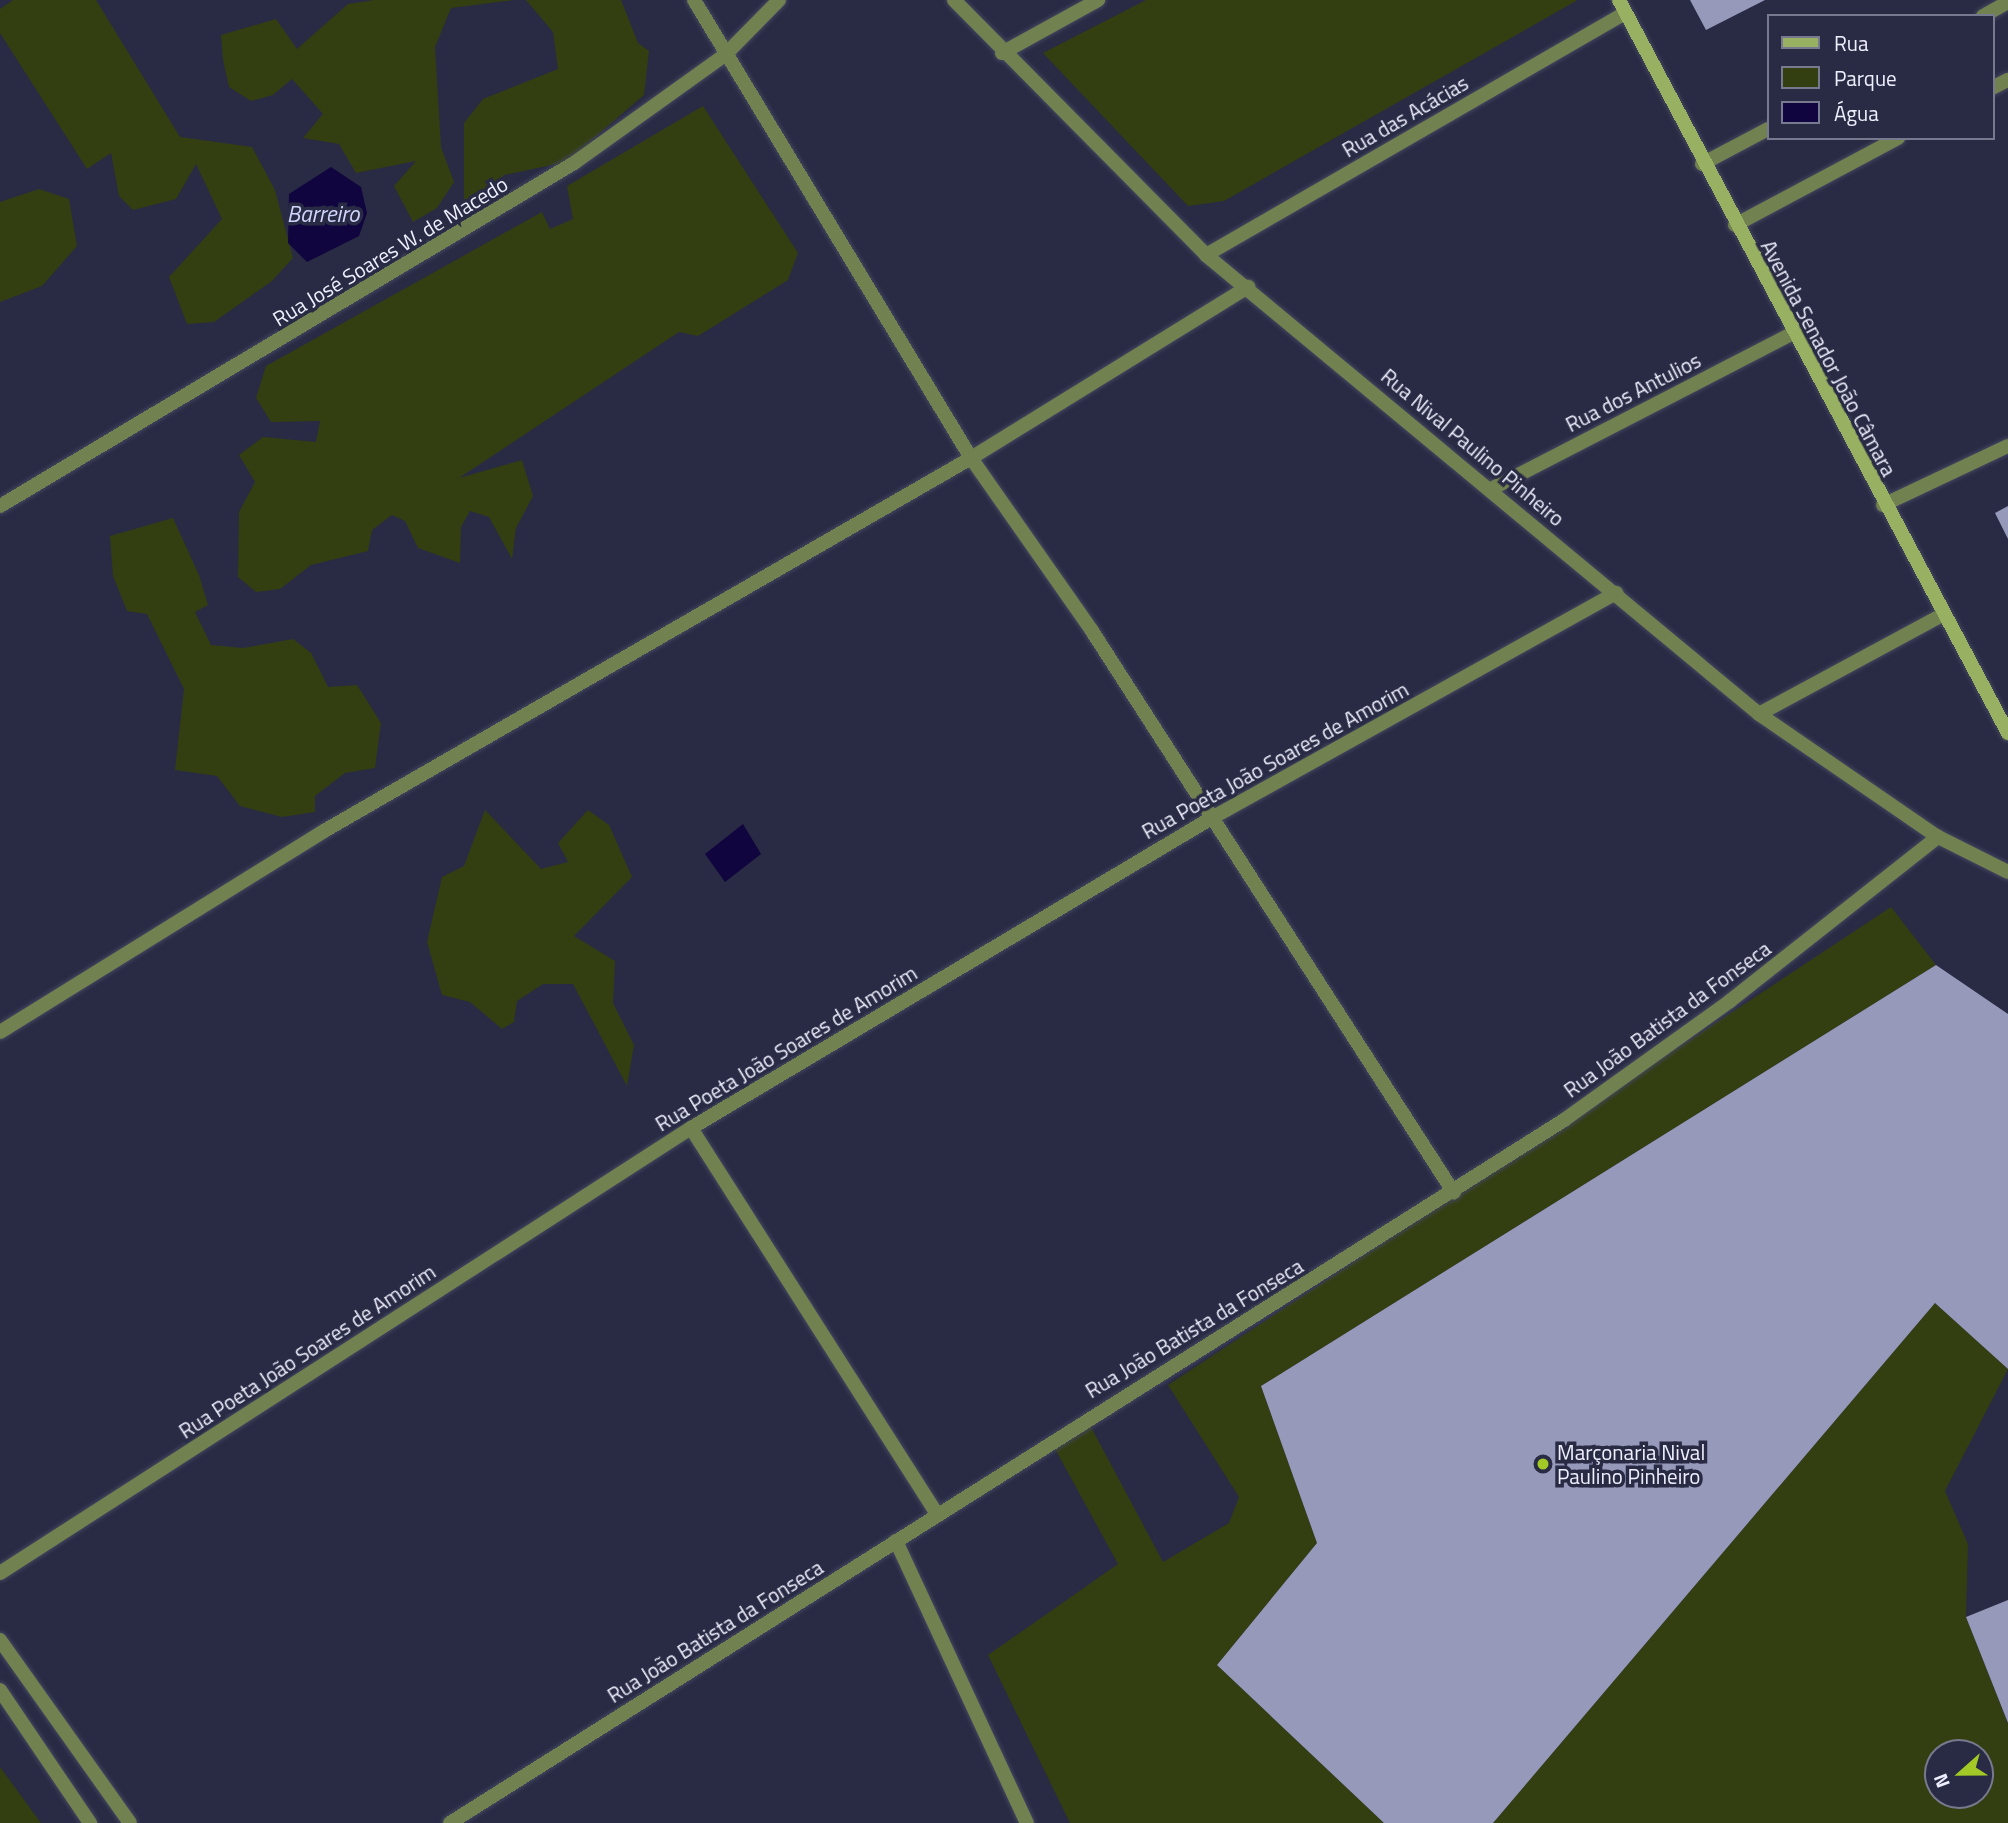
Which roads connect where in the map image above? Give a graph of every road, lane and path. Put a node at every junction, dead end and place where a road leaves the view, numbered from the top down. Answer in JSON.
{"nodes":[{"id":1,"x":694,"y":0,"type":"edge"},
{"id":2,"x":779,"y":0,"type":"edge"},
{"id":3,"x":954,"y":0,"type":"edge"},
{"id":4,"x":1098,"y":0,"type":"edge"},
{"id":5,"x":2008,"y":2,"type":"edge"},
{"id":6,"x":1622,"y":6,"type":"edge"},
{"id":7,"x":1987,"y":14,"type":"edge"},
{"id":8,"x":1002,"y":53,"type":"junction"},
{"id":9,"x":725,"y":55,"type":"junction"},
{"id":10,"x":1766,"y":130,"type":"edge"},
{"id":11,"x":1894,"y":140,"type":"edge"},
{"id":12,"x":1702,"y":164,"type":"junction"},
{"id":13,"x":1735,"y":225,"type":"junction"},
{"id":14,"x":1206,"y":255,"type":"junction"},
{"id":15,"x":1248,"y":287,"type":"junction"},
{"id":16,"x":1792,"y":334,"type":"junction"},
{"id":17,"x":2008,"y":446,"type":"edge"},
{"id":18,"x":971,"y":458,"type":"junction"},
{"id":19,"x":1493,"y":488,"type":"junction"},
{"id":20,"x":1883,"y":505,"type":"junction"},
{"id":21,"x":0,"y":506,"type":"edge"},
{"id":22,"x":1616,"y":593,"type":"junction"},
{"id":23,"x":1944,"y":614,"type":"junction"},
{"id":24,"x":1759,"y":714,"type":"junction"},
{"id":25,"x":2008,"y":733,"type":"edge"},
{"id":26,"x":1210,"y":819,"type":"junction"},
{"id":27,"x":1938,"y":837,"type":"junction"},
{"id":28,"x":2008,"y":872,"type":"edge"},
{"id":29,"x":0,"y":1032,"type":"edge"},
{"id":30,"x":691,"y":1128,"type":"junction"},
{"id":31,"x":1454,"y":1193,"type":"junction"},
{"id":32,"x":936,"y":1513,"type":"junction"},
{"id":33,"x":896,"y":1541,"type":"junction"},
{"id":34,"x":0,"y":1573,"type":"edge"},
{"id":35,"x":0,"y":1640,"type":"edge"},
{"id":36,"x":0,"y":1690,"type":"edge"},
{"id":37,"x":90,"y":1823,"type":"edge"},
{"id":38,"x":130,"y":1823,"type":"edge"},
{"id":39,"x":450,"y":1823,"type":"edge"},
{"id":40,"x":1027,"y":1823,"type":"edge"}],
"edges":[{"from":1,"to":9,"type":"street"},
{"from":2,"to":9,"type":"street","name":"Rua José Soares W. de Macedo"},
{"from":3,"to":8,"type":"street","name":"Rua Nival Paulino Pinheiro"},
{"from":4,"to":8,"type":"street"},
{"from":5,"to":7,"type":"street"},
{"from":6,"to":12,"type":"main road","name":"Avenida Senador João Câmara"},
{"from":6,"to":14,"type":"street","name":"Rua das Acácias"},
{"from":8,"to":14,"type":"street","name":"Rua Nival Paulino Pinheiro"},
{"from":9,"to":18,"type":"street"},
{"from":9,"to":21,"type":"street","name":"Rua José Soares W. de Macedo"},
{"from":10,"to":12,"type":"street"},
{"from":11,"to":13,"type":"street"},
{"from":12,"to":13,"type":"main road","name":"Avenida Senador João Câmara"},
{"from":13,"to":16,"type":"main road","name":"Avenida Senador João Câmara"},
{"from":14,"to":15,"type":"street","name":"Rua Nival Paulino Pinheiro"},
{"from":15,"to":18,"type":"street"},
{"from":15,"to":19,"type":"street","name":"Rua Nival Paulino Pinheiro"},
{"from":16,"to":19,"type":"street","name":"Rua dos Antulios"},
{"from":16,"to":20,"type":"main road","name":"Avenida Senador João Câmara"},
{"from":17,"to":20,"type":"street"},
{"from":18,"to":26,"type":"street"},
{"from":18,"to":29,"type":"street"},
{"from":19,"to":22,"type":"street","name":"Rua Nival Paulino Pinheiro"},
{"from":20,"to":23,"type":"main road","name":"Avenida Senador João Câmara"},
{"from":22,"to":24,"type":"street","name":"Rua Nival Paulino Pinheiro"},
{"from":22,"to":26,"type":"street","name":"Rua Poeta João Soares de Amorim"},
{"from":23,"to":24,"type":"street"},
{"from":23,"to":25,"type":"main road","name":"Avenida Senador João Câmara"},
{"from":24,"to":27,"type":"street","name":"Rua Nival Paulino Pinheiro"},
{"from":26,"to":30,"type":"street","name":"Rua Poeta João Soares de Amorim"},
{"from":26,"to":31,"type":"street"},
{"from":27,"to":28,"type":"street","name":"Rua Nival Paulino Pinheiro"},
{"from":27,"to":31,"type":"street","name":"Rua João Batista da Fonseca"},
{"from":30,"to":32,"type":"street"},
{"from":30,"to":34,"type":"street","name":"Rua Poeta João Soares de Amorim"},
{"from":31,"to":32,"type":"street","name":"Rua João Batista da Fonseca"},
{"from":32,"to":33,"type":"street","name":"Rua João Batista da Fonseca"},
{"from":33,"to":39,"type":"street","name":"Rua João Batista da Fonseca"},
{"from":33,"to":40,"type":"street"},
{"from":35,"to":38,"type":"street"},
{"from":36,"to":37,"type":"street"}]}
